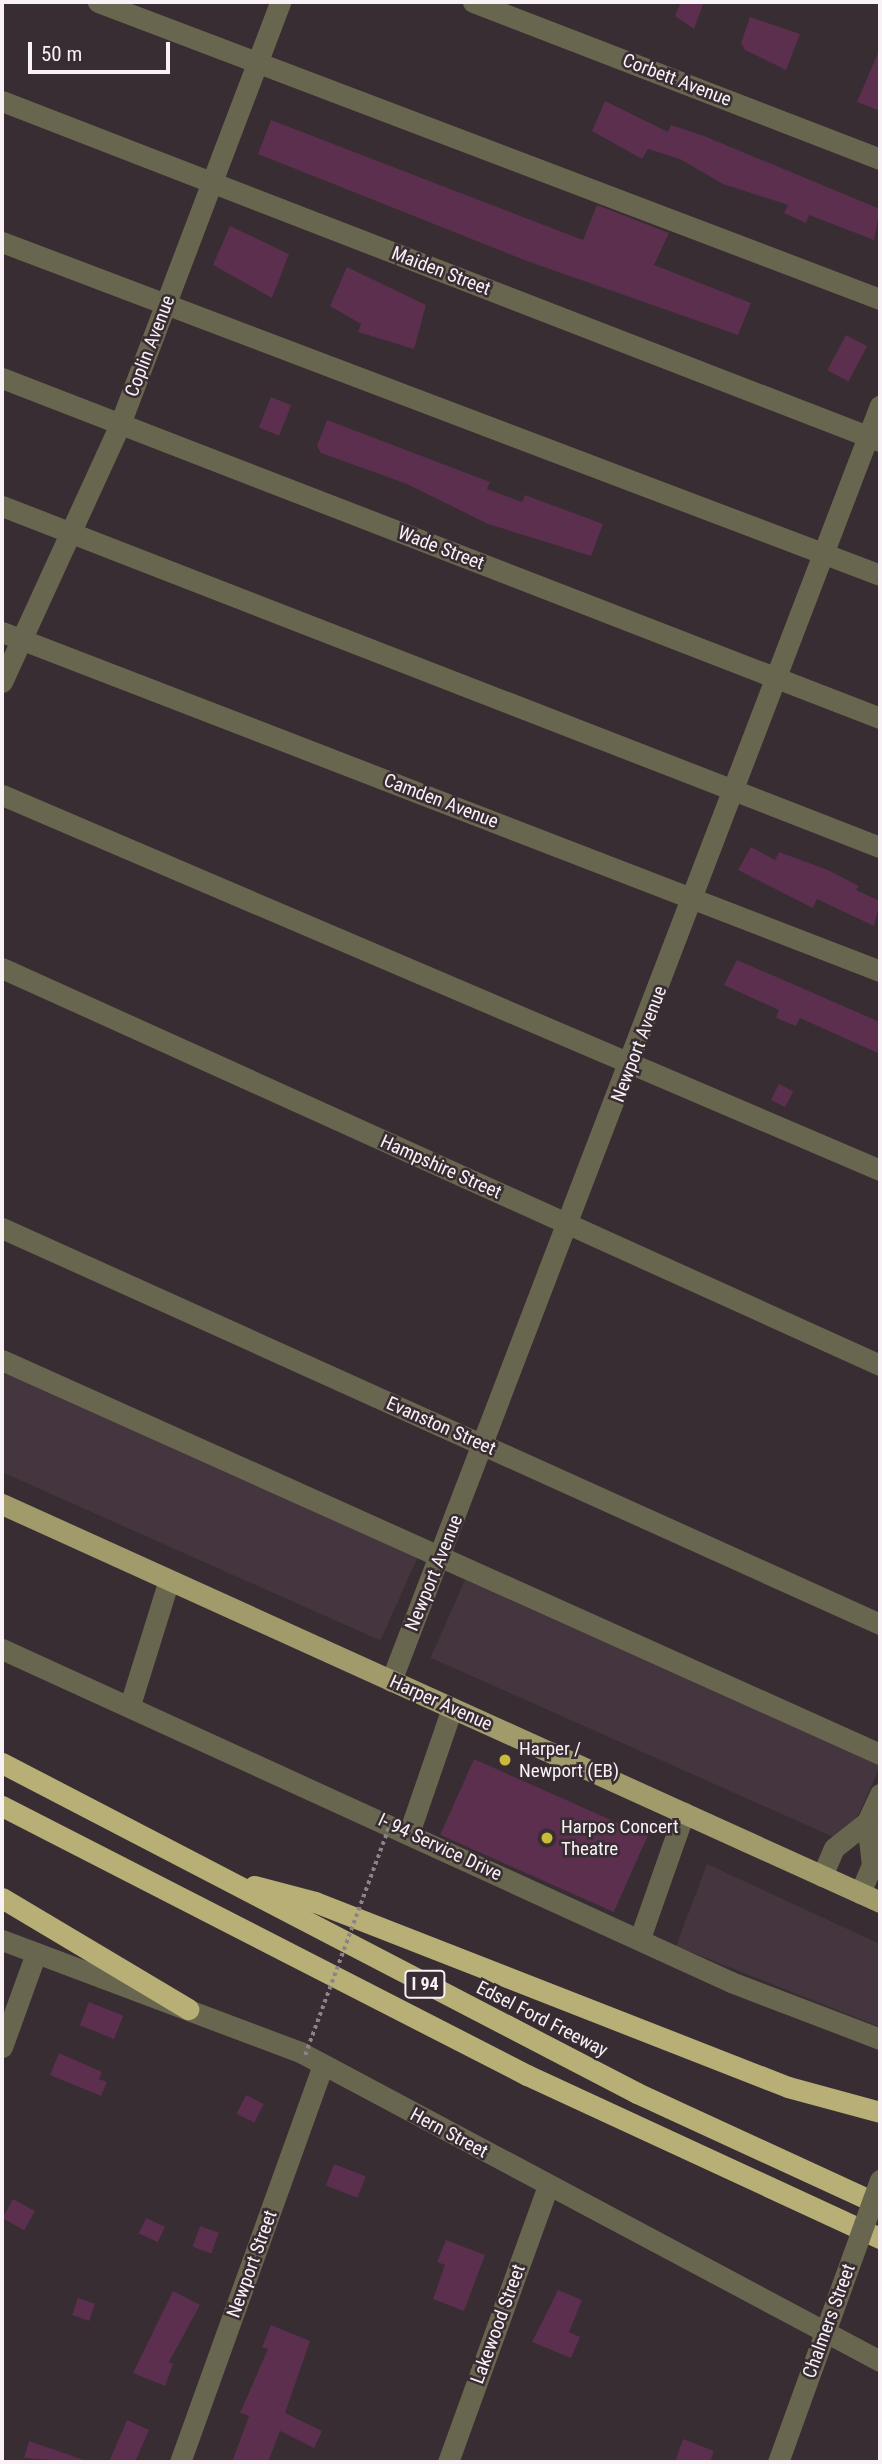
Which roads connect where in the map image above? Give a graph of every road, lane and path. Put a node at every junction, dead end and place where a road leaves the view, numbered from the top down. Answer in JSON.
{"nodes":[{"id":1,"x":98,"y":2,"type":"edge"},
{"id":2,"x":280,"y":2,"type":"edge"},
{"id":3,"x":473,"y":2,"type":"edge"},
{"id":4,"x":257,"y":63,"type":"junction"},
{"id":5,"x":2,"y":101,"type":"edge"},
{"id":6,"x":880,"y":159,"type":"edge"},
{"id":7,"x":212,"y":182,"type":"junction"},
{"id":8,"x":2,"y":242,"type":"edge"},
{"id":9,"x":880,"y":299,"type":"edge"},
{"id":10,"x":165,"y":305,"type":"junction"},
{"id":11,"x":2,"y":379,"type":"edge"},
{"id":12,"x":880,"y":405,"type":"edge"},
{"id":13,"x":120,"y":424,"type":"junction"},
{"id":14,"x":874,"y":439,"type":"edge"},
{"id":15,"x":2,"y":506,"type":"edge"},
{"id":16,"x":71,"y":532,"type":"junction"},
{"id":17,"x":824,"y":553,"type":"junction"},
{"id":18,"x":880,"y":575,"type":"edge"},
{"id":19,"x":11,"y":635,"type":"edge"},
{"id":20,"x":778,"y":678,"type":"junction"},
{"id":21,"x":2,"y":682,"type":"edge"},
{"id":22,"x":880,"y":718,"type":"edge"},
{"id":23,"x":735,"y":792,"type":"junction"},
{"id":24,"x":2,"y":795,"type":"edge"},
{"id":25,"x":880,"y":846,"type":"edge"},
{"id":26,"x":695,"y":899,"type":"junction"},
{"id":27,"x":2,"y":968,"type":"edge"},
{"id":28,"x":880,"y":971,"type":"edge"},
{"id":29,"x":632,"y":1062,"type":"junction"},
{"id":30,"x":880,"y":1170,"type":"edge"},
{"id":31,"x":569,"y":1225,"type":"junction"},
{"id":32,"x":2,"y":1228,"type":"edge"},
{"id":33,"x":2,"y":1360,"type":"edge"},
{"id":34,"x":880,"y":1365,"type":"edge"},
{"id":35,"x":485,"y":1446,"type":"junction"},
{"id":36,"x":2,"y":1504,"type":"edge"},
{"id":37,"x":440,"y":1558,"type":"junction"},
{"id":38,"x":169,"y":1580,"type":"junction"},
{"id":39,"x":880,"y":1624,"type":"edge"},
{"id":40,"x":2,"y":1649,"type":"edge"},
{"id":41,"x":391,"y":1681,"type":"junction"},
{"id":42,"x":130,"y":1705,"type":"junction"},
{"id":43,"x":452,"y":1708,"type":"junction"},
{"id":44,"x":880,"y":1754,"type":"edge"},
{"id":45,"x":2,"y":1763,"type":"edge"},
{"id":46,"x":880,"y":1794,"type":"edge"},
{"id":47,"x":2,"y":1806,"type":"edge"},
{"id":48,"x":684,"y":1813,"type":"junction"},
{"id":49,"x":867,"y":1822,"type":"junction"},
{"id":50,"x":390,"y":1824,"type":"junction"},
{"id":51,"x":409,"y":1833,"type":"junction"},
{"id":52,"x":214,"y":1875,"type":"junction"},
{"id":53,"x":822,"y":1876,"type":"junction"},
{"id":54,"x":860,"y":1893,"type":"junction"},
{"id":55,"x":2,"y":1898,"type":"edge"},
{"id":56,"x":880,"y":1902,"type":"edge"},
{"id":57,"x":640,"y":1938,"type":"junction"},
{"id":58,"x":2,"y":1940,"type":"edge"},
{"id":59,"x":36,"y":1953,"type":"junction"},
{"id":60,"x":188,"y":2009,"type":"junction"},
{"id":61,"x":880,"y":2039,"type":"edge"},
{"id":62,"x":2,"y":2047,"type":"edge"},
{"id":63,"x":314,"y":2060,"type":"junction"},
{"id":64,"x":880,"y":2112,"type":"edge"},
{"id":65,"x":880,"y":2180,"type":"edge"},
{"id":66,"x":548,"y":2186,"type":"junction"},
{"id":67,"x":880,"y":2205,"type":"edge"},
{"id":68,"x":880,"y":2238,"type":"edge"},
{"id":69,"x":824,"y":2335,"type":"junction"},
{"id":70,"x":880,"y":2361,"type":"edge"},
{"id":71,"x":180,"y":2462,"type":"edge"},
{"id":72,"x":448,"y":2462,"type":"edge"},
{"id":73,"x":778,"y":2462,"type":"edge"}],
"edges":[{"from":1,"to":4,"type":"street"},
{"from":2,"to":4,"type":"street","name":"Coplin Avenue"},
{"from":3,"to":6,"type":"street","name":"Corbett Avenue"},
{"from":4,"to":7,"type":"street","name":"Coplin Avenue"},
{"from":4,"to":9,"type":"street"},
{"from":5,"to":7,"type":"street","name":"Maiden Street"},
{"from":7,"to":10,"type":"street","name":"Coplin Avenue"},
{"from":7,"to":14,"type":"street","name":"Maiden Street"},
{"from":8,"to":10,"type":"street"},
{"from":10,"to":13,"type":"street","name":"Coplin Avenue"},
{"from":10,"to":17,"type":"street"},
{"from":11,"to":13,"type":"street","name":"Wade Street"},
{"from":12,"to":14,"type":"street","name":"Newport Avenue"},
{"from":13,"to":16,"type":"street","name":"Coplin Avenue"},
{"from":13,"to":20,"type":"street","name":"Wade Street"},
{"from":14,"to":17,"type":"street","name":"Newport Avenue"},
{"from":15,"to":16,"type":"street"},
{"from":16,"to":19,"type":"street","name":"Coplin Avenue"},
{"from":16,"to":23,"type":"street"},
{"from":17,"to":18,"type":"street"},
{"from":17,"to":20,"type":"street","name":"Newport Avenue"},
{"from":19,"to":21,"type":"street","name":"Coplin Avenue"},
{"from":19,"to":26,"type":"street","name":"Camden Avenue"},
{"from":20,"to":22,"type":"street","name":"Wade Street"},
{"from":20,"to":23,"type":"street","name":"Newport Avenue"},
{"from":23,"to":25,"type":"street"},
{"from":23,"to":26,"type":"street","name":"Newport Avenue"},
{"from":24,"to":29,"type":"street"},
{"from":26,"to":28,"type":"street","name":"Camden Avenue"},
{"from":26,"to":29,"type":"street","name":"Newport Avenue"},
{"from":27,"to":31,"type":"street","name":"Hampshire Street"},
{"from":29,"to":30,"type":"street"},
{"from":29,"to":31,"type":"street","name":"Newport Avenue"},
{"from":31,"to":34,"type":"street","name":"Hampshire Street"},
{"from":31,"to":35,"type":"street","name":"Newport Avenue"},
{"from":32,"to":35,"type":"street","name":"Evanston Street"},
{"from":33,"to":37,"type":"street"},
{"from":35,"to":37,"type":"street","name":"Newport Avenue"},
{"from":35,"to":39,"type":"street","name":"Evanston Street"},
{"from":36,"to":38,"type":"main road","name":"Harper Avenue"},
{"from":37,"to":41,"type":"street","name":"Newport Avenue"},
{"from":37,"to":44,"type":"street"},
{"from":38,"to":41,"type":"main road","name":"Harper Avenue"},
{"from":38,"to":42,"type":"street"},
{"from":40,"to":42,"type":"street","name":"I- 94 Service Drive"},
{"from":41,"to":43,"type":"main road","name":"Harper Avenue"},
{"from":42,"to":50,"type":"street","name":"I- 94 Service Drive"},
{"from":43,"to":48,"type":"main road","name":"Harper Avenue"},
{"from":43,"to":51,"type":"street"},
{"from":45,"to":52,"type":"highway","name":"Edsel Ford Freeway","number":"I 94"},
{"from":46,"to":49,"type":"street"},
{"from":47,"to":68,"type":"highway","number":"I 94"},
{"from":48,"to":53,"type":"main road","name":"Harper Avenue"},
{"from":48,"to":57,"type":"street"},
{"from":49,"to":53,"type":"street"},
{"from":49,"to":54,"type":"street"},
{"from":50,"to":51,"type":"street","name":"I- 94 Service Drive"},
{"from":50,"to":63,"type":"path","bridge":true},
{"from":51,"to":57,"type":"street","name":"I- 94 Service Drive"},
{"from":52,"to":64,"type":"highway"},
{"from":52,"to":67,"type":"highway","name":"Edsel Ford Freeway","number":"I 94"},
{"from":53,"to":54,"type":"main road","name":"Harper Avenue"},
{"from":54,"to":56,"type":"main road","name":"Harper Avenue"},
{"from":55,"to":60,"type":"highway"},
{"from":57,"to":61,"type":"street","name":"I- 94 Service Drive"},
{"from":58,"to":59,"type":"street","name":"Hern Street"},
{"from":59,"to":60,"type":"street","name":"Hern Street"},
{"from":59,"to":62,"type":"street"},
{"from":60,"to":63,"type":"street","name":"Hern Street"},
{"from":63,"to":66,"type":"street","name":"Hern Street"},
{"from":63,"to":71,"type":"street","name":"Newport Street"},
{"from":65,"to":69,"type":"street","name":"Chalmers Street","bridge":true},
{"from":66,"to":69,"type":"street","name":"Hern Street"},
{"from":66,"to":72,"type":"street","name":"Lakewood Street"},
{"from":69,"to":70,"type":"street","name":"Hern Street"},
{"from":69,"to":73,"type":"street","name":"Chalmers Street"}]}
